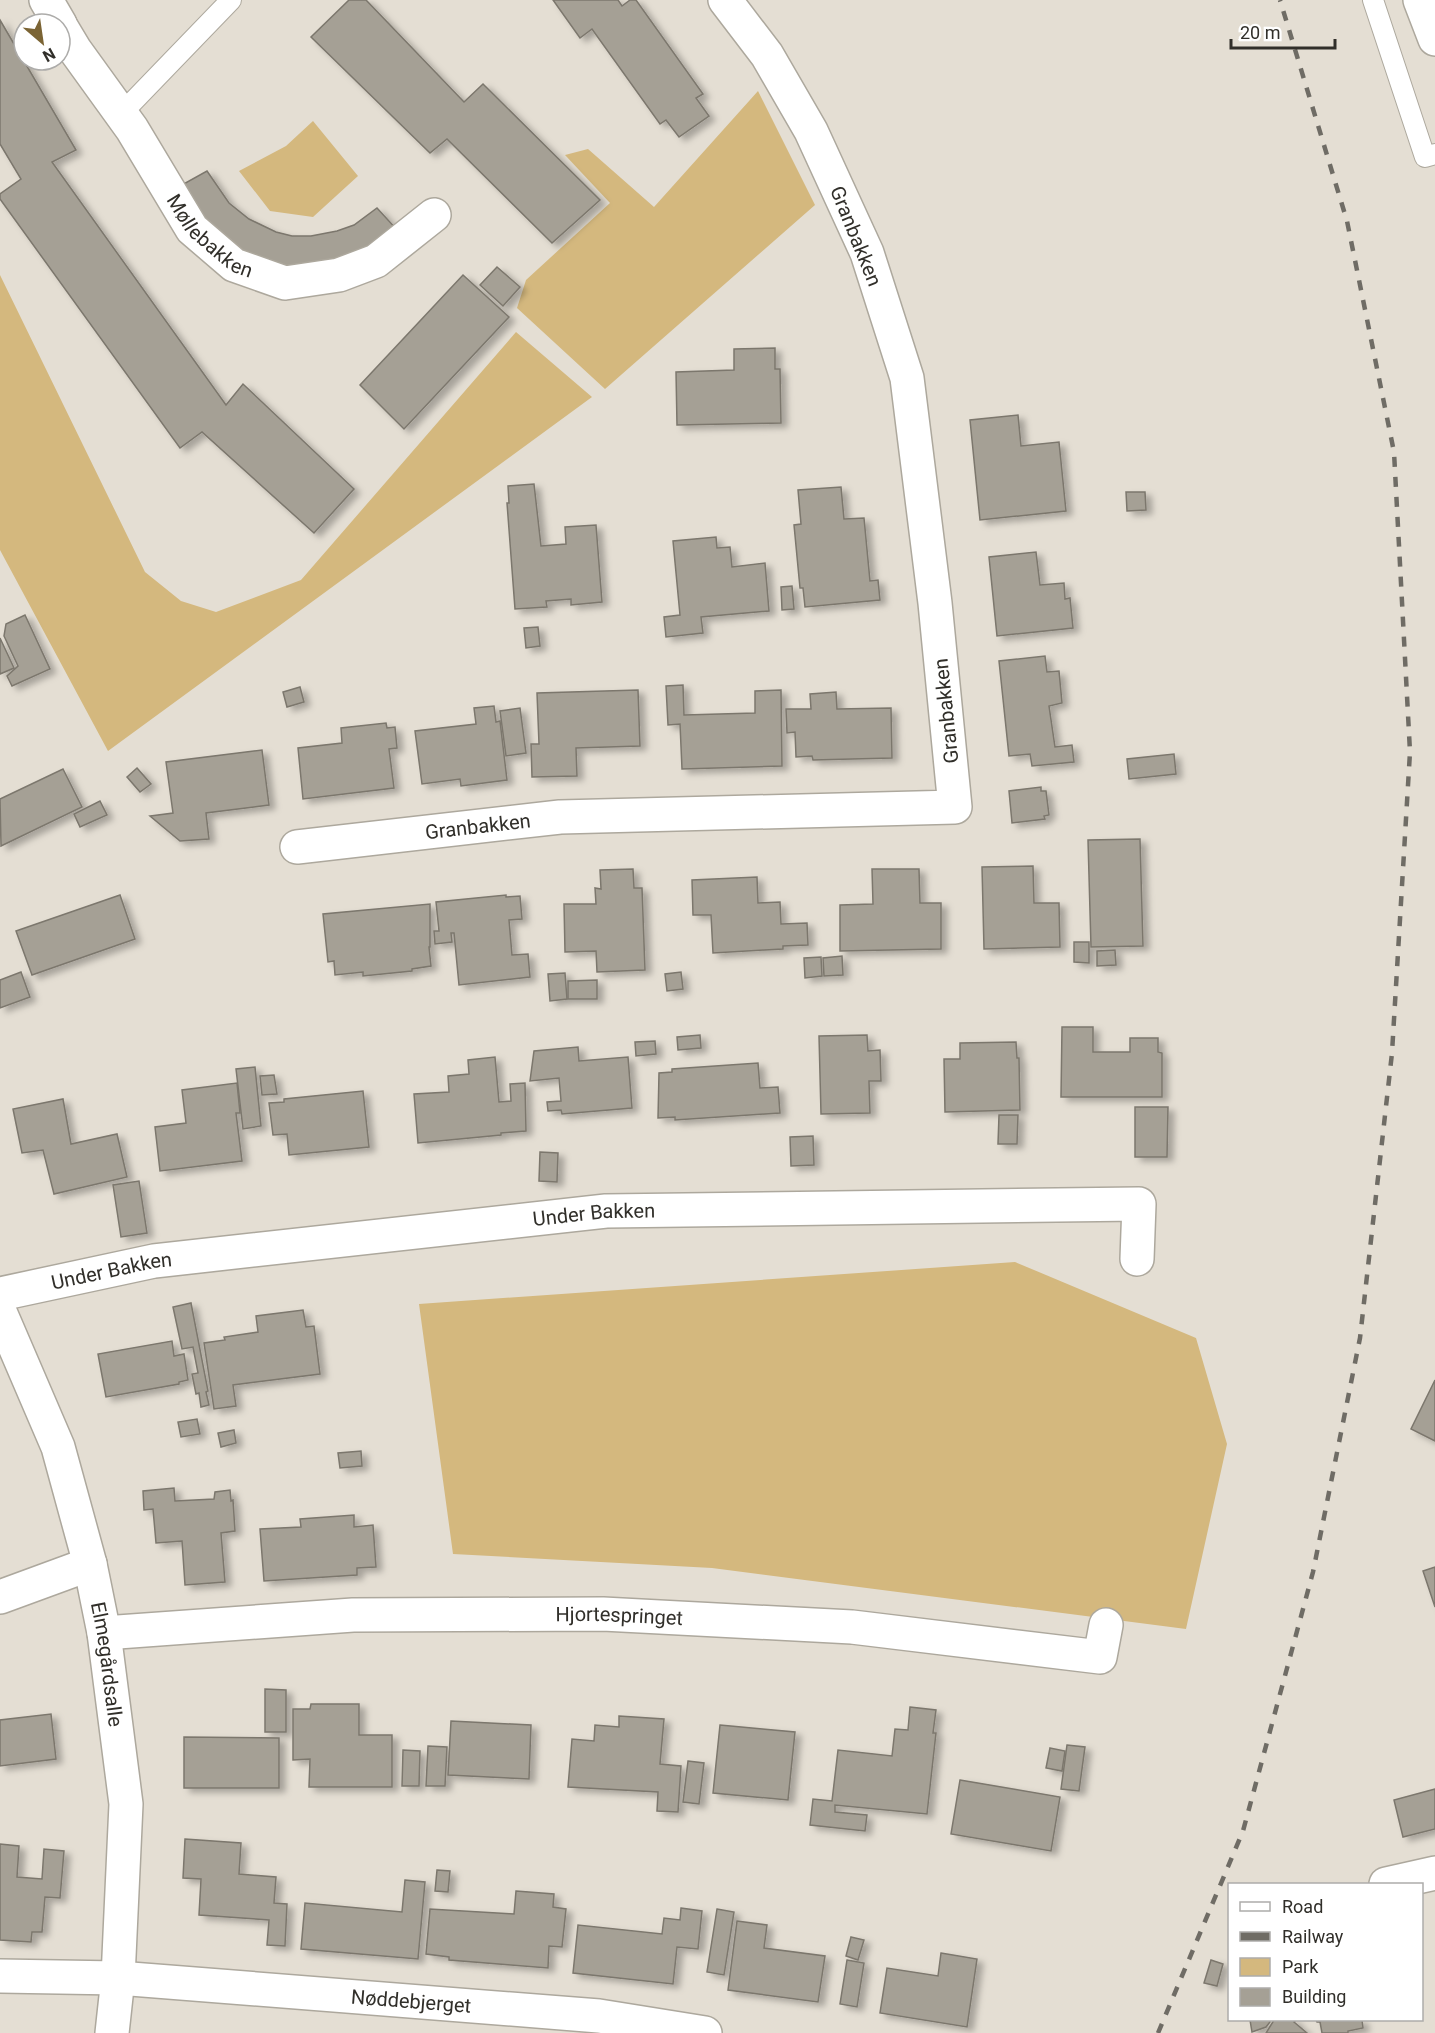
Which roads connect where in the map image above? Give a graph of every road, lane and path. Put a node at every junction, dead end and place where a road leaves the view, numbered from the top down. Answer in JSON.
{"nodes":[{"id":1,"x":231,"y":0,"type":"edge"},
{"id":2,"x":725,"y":0,"type":"edge"},
{"id":3,"x":1373,"y":0,"type":"edge"},
{"id":4,"x":1420,"y":0,"type":"edge"},
{"id":5,"x":1435,"y":39,"type":"edge"},
{"id":6,"x":72,"y":45,"type":"edge"},
{"id":7,"x":121,"y":114,"type":"junction"},
{"id":8,"x":1435,"y":154,"type":"edge"},
{"id":9,"x":434,"y":215,"type":"dead end"},
{"id":10,"x":297,"y":847,"type":"dead end"},
{"id":11,"x":1137,"y":1258,"type":"dead end"},
{"id":12,"x":0,"y":1294,"type":"edge"},
{"id":13,"x":0,"y":1312,"type":"edge"},
{"id":14,"x":90,"y":1564,"type":"junction"},
{"id":15,"x":0,"y":1597,"type":"edge"},
{"id":16,"x":1106,"y":1625,"type":"dead end"},
{"id":17,"x":104,"y":1633,"type":"junction"},
{"id":18,"x":1435,"y":1873,"type":"edge"},
{"id":19,"x":1390,"y":1883,"type":"edge"},
{"id":20,"x":0,"y":1976,"type":"edge"},
{"id":21,"x":118,"y":1978,"type":"junction"},
{"id":22,"x":112,"y":2033,"type":"edge"},
{"id":23,"x":705,"y":2033,"type":"edge"}],
"edges":[{"from":1,"to":7,"type":"lane"},
{"from":2,"to":10,"type":"street","name":"Granbakken"},
{"from":3,"to":8,"type":"lane"},
{"from":4,"to":5,"type":"street"},
{"from":6,"to":7,"type":"street","name":"Møllebakken"},
{"from":7,"to":9,"type":"street","name":"Møllebakken"},
{"from":11,"to":12,"type":"street","name":"Under Bakken"},
{"from":13,"to":14,"type":"street","name":"Elmegårdsalle"},
{"from":14,"to":15,"type":"street"},
{"from":14,"to":17,"type":"street","name":"Elmegårdsalle"},
{"from":16,"to":17,"type":"street","name":"Hjortespringet"},
{"from":17,"to":21,"type":"street","name":"Elmegårdsalle"},
{"from":18,"to":19,"type":"street"},
{"from":20,"to":21,"type":"street","name":"Nøddebjerget"},
{"from":21,"to":22,"type":"street","name":"Elmegårdsalle"},
{"from":21,"to":23,"type":"street","name":"Nøddebjerget"}]}
